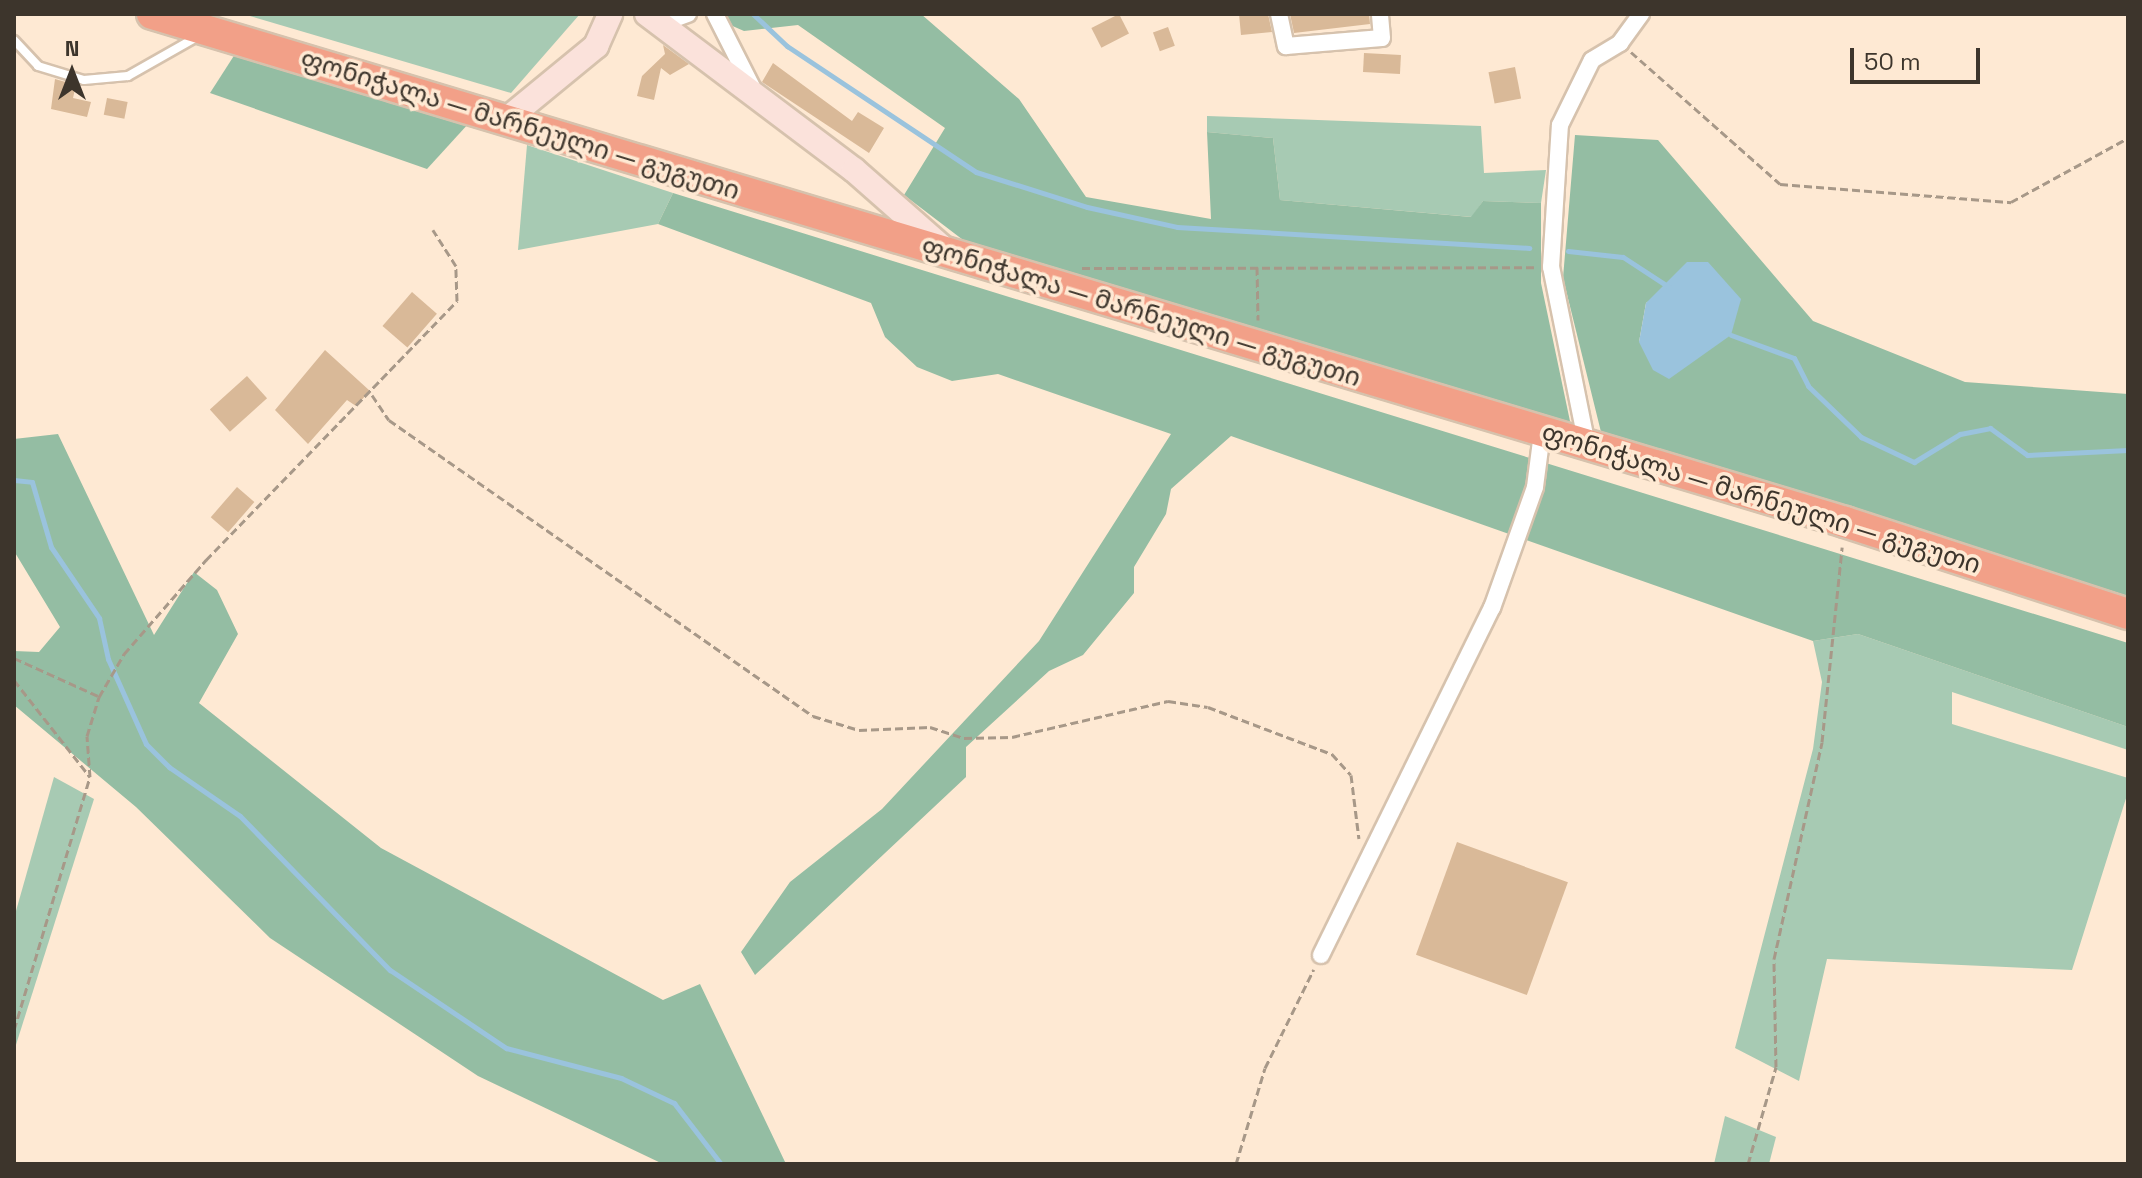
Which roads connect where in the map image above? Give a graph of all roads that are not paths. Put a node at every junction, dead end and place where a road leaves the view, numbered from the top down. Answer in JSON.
{"nodes":[{"id":1,"x":152,"y":14,"type":"edge"},
{"id":2,"x":610,"y":14,"type":"edge"},
{"id":3,"x":688,"y":14,"type":"edge"},
{"id":4,"x":715,"y":14,"type":"edge"},
{"id":5,"x":1279,"y":14,"type":"edge"},
{"id":6,"x":1380,"y":14,"type":"edge"},
{"id":7,"x":1641,"y":14,"type":"edge"},
{"id":8,"x":654,"y":19,"type":"edge"},
{"id":9,"x":208,"y":31,"type":"junction"},
{"id":10,"x":14,"y":40,"type":"edge"},
{"id":11,"x":761,"y":103,"type":"junction"},
{"id":12,"x":506,"y":120,"type":"junction"},
{"id":13,"x":952,"y":256,"type":"junction"},
{"id":14,"x":1542,"y":433,"type":"junction"},
{"id":15,"x":1587,"y":445,"type":"junction"},
{"id":16,"x":2128,"y":614,"type":"edge"},
{"id":17,"x":1321,"y":955,"type":"road end"}],
"edges":[{"from":1,"to":9,"type":"highway","name":"ფონიჭალა — მარნეული — გუგუთი"},
{"from":2,"to":12,"type":"street"},
{"from":3,"to":8,"type":"street"},
{"from":4,"to":11,"type":"street"},
{"from":5,"to":6,"type":"street"},
{"from":7,"to":15,"type":"street"},
{"from":8,"to":11,"type":"street"},
{"from":9,"to":10,"type":"lane"},
{"from":9,"to":12,"type":"highway","name":"ფონიჭალა — მარნეული — გუგუთი"},
{"from":11,"to":13,"type":"street"},
{"from":12,"to":13,"type":"highway","name":"ფონიჭალა — მარნეული — გუგუთი"},
{"from":13,"to":14,"type":"highway","name":"ფონიჭალა — მარნეული — გუგუთი"},
{"from":14,"to":15,"type":"highway","name":"ფონიჭალა — მარნეული — გუგუთი"},
{"from":14,"to":17,"type":"street"},
{"from":15,"to":16,"type":"highway","name":"ფონიჭალა — მარნეული — გუგუთი"}]}
